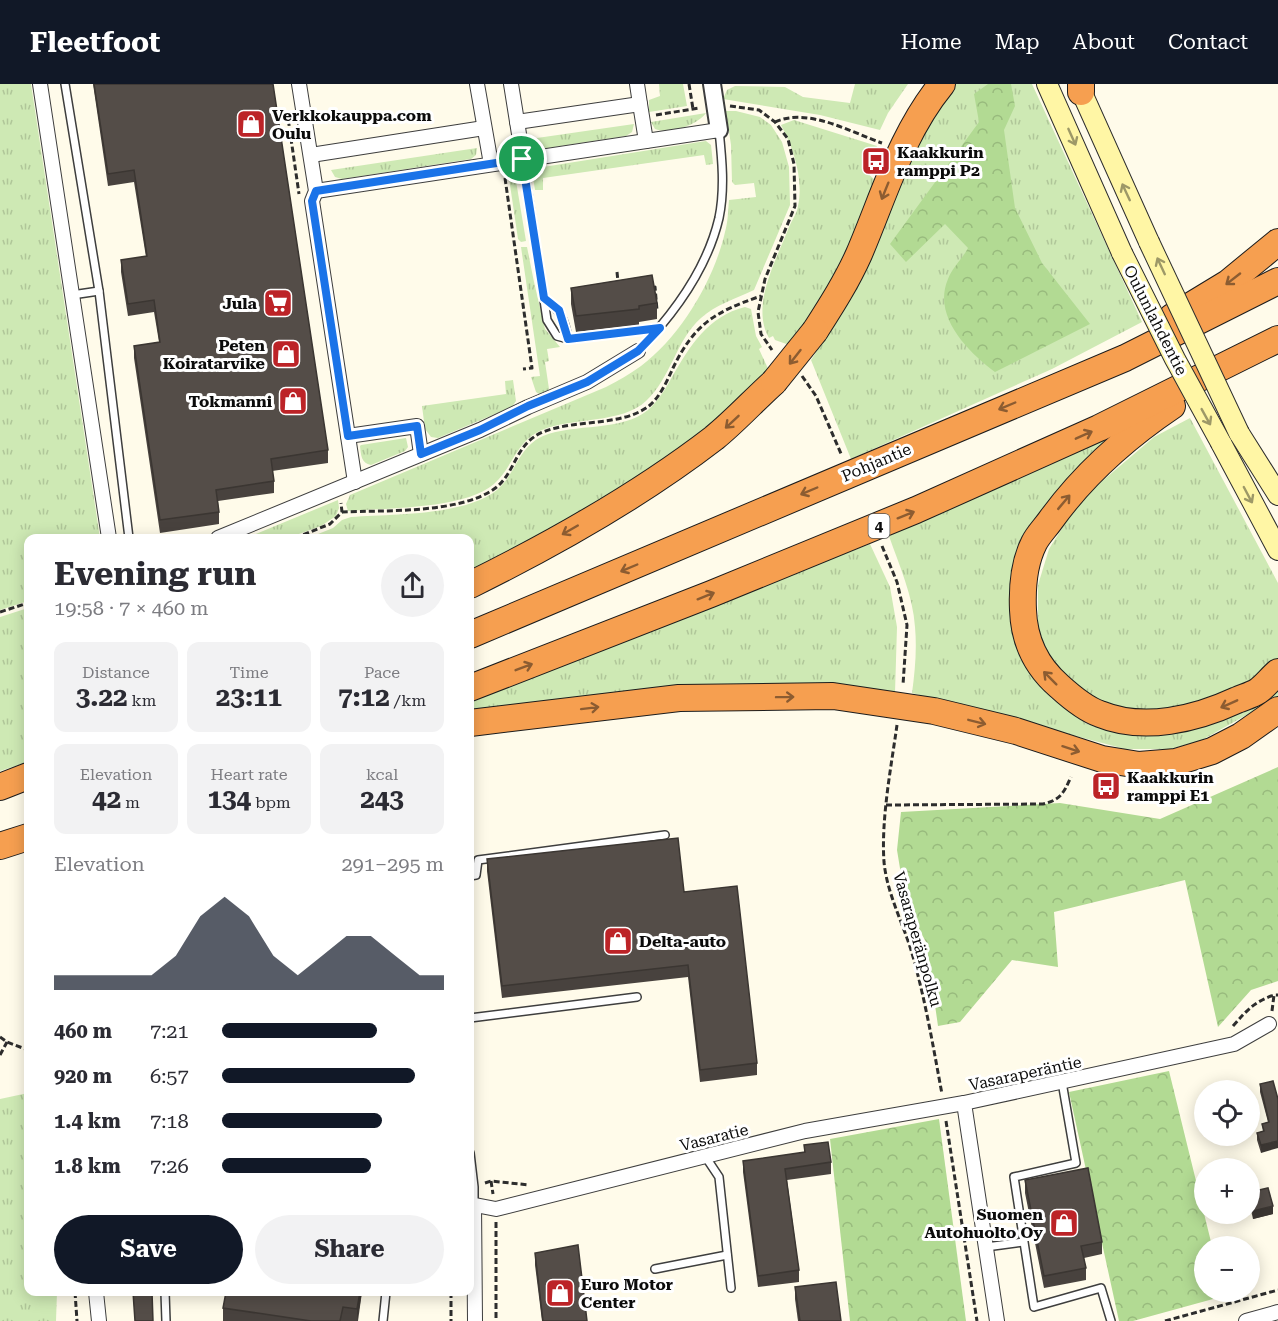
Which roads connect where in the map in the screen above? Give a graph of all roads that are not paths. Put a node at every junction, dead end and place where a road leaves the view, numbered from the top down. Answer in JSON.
{"nodes":[{"id":1,"x":40,"y":84,"type":"edge"},
{"id":2,"x":65,"y":84,"type":"edge"},
{"id":3,"x":299,"y":84,"type":"edge"},
{"id":4,"x":477,"y":84,"type":"edge"},
{"id":5,"x":511,"y":84,"type":"edge"},
{"id":6,"x":637,"y":84,"type":"edge"},
{"id":7,"x":712,"y":84,"type":"edge"},
{"id":8,"x":942,"y":84,"type":"edge"},
{"id":9,"x":1047,"y":84,"type":"edge"},
{"id":10,"x":1080,"y":87,"type":"edge"},
{"id":11,"x":640,"y":104,"type":"junction"},
{"id":12,"x":517,"y":122,"type":"junction"},
{"id":13,"x":484,"y":128,"type":"junction"},
{"id":14,"x":719,"y":130,"type":"junction"},
{"id":15,"x":646,"y":141,"type":"junction"},
{"id":16,"x":311,"y":155,"type":"junction"},
{"id":17,"x":522,"y":159,"type":"junction"},
{"id":18,"x":497,"y":163,"type":"junction"},
{"id":19,"x":316,"y":191,"type":"junction"},
{"id":20,"x":1278,"y":242,"type":"edge"},
{"id":21,"x":1278,"y":281,"type":"edge"},
{"id":22,"x":99,"y":291,"type":"junction"},
{"id":23,"x":72,"y":296,"type":"junction"},
{"id":24,"x":544,"y":298,"type":"junction"},
{"id":25,"x":662,"y":326,"type":"junction"},
{"id":26,"x":568,"y":339,"type":"junction"},
{"id":27,"x":1278,"y":341,"type":"edge"},
{"id":28,"x":638,"y":351,"type":"joint"},
{"id":29,"x":1061,"y":383,"type":"junction"},
{"id":30,"x":348,"y":436,"type":"junction"},
{"id":31,"x":421,"y":454,"type":"junction"},
{"id":32,"x":355,"y":482,"type":"junction"},
{"id":33,"x":1278,"y":495,"type":"edge"},
{"id":34,"x":108,"y":534,"type":"edge"},
{"id":35,"x":129,"y":534,"type":"edge"},
{"id":36,"x":228,"y":534,"type":"edge"},
{"id":37,"x":1278,"y":550,"type":"edge"},
{"id":38,"x":474,"y":583,"type":"edge"},
{"id":39,"x":474,"y":633,"type":"edge"},
{"id":40,"x":1278,"y":672,"type":"edge"},
{"id":41,"x":474,"y":686,"type":"edge"},
{"id":42,"x":1276,"y":712,"type":"edge"},
{"id":43,"x":474,"y":723,"type":"edge"},
{"id":44,"x":24,"y":778,"type":"edge"},
{"id":45,"x":24,"y":782,"type":"edge"},
{"id":46,"x":0,"y":789,"type":"edge"},
{"id":47,"x":665,"y":835,"type":"dead end"},
{"id":48,"x":24,"y":838,"type":"edge"},
{"id":49,"x":0,"y":846,"type":"edge"},
{"id":50,"x":474,"y":875,"type":"edge"},
{"id":51,"x":637,"y":997,"type":"dead end"},
{"id":52,"x":474,"y":1017,"type":"edge"},
{"id":53,"x":1269,"y":1024,"type":"road end"},
{"id":54,"x":1062,"y":1082,"type":"junction"},
{"id":55,"x":964,"y":1103,"type":"junction"},
{"id":56,"x":705,"y":1156,"type":"junction"},
{"id":57,"x":474,"y":1204,"type":"edge"},
{"id":58,"x":1023,"y":1242,"type":"junction"},
{"id":59,"x":986,"y":1247,"type":"junction"},
{"id":60,"x":727,"y":1255,"type":"junction"},
{"id":61,"x":655,"y":1269,"type":"dead end"},
{"id":62,"x":731,"y":1288,"type":"dead end"},
{"id":63,"x":96,"y":1296,"type":"edge"},
{"id":64,"x":165,"y":1296,"type":"edge"},
{"id":65,"x":386,"y":1296,"type":"edge"},
{"id":66,"x":474,"y":1296,"type":"edge"},
{"id":67,"x":1278,"y":1312,"type":"edge"},
{"id":68,"x":99,"y":1321,"type":"edge"},
{"id":69,"x":166,"y":1321,"type":"edge"},
{"id":70,"x":383,"y":1321,"type":"edge"},
{"id":71,"x":475,"y":1321,"type":"edge"},
{"id":72,"x":998,"y":1321,"type":"edge"},
{"id":73,"x":1111,"y":1321,"type":"edge"},
{"id":74,"x":1246,"y":1321,"type":"edge"}],
"edges":[{"from":1,"to":23,"type":"street"},
{"from":2,"to":22,"type":"lane"},
{"from":3,"to":16,"type":"street"},
{"from":4,"to":13,"type":"street"},
{"from":5,"to":12,"type":"street"},
{"from":6,"to":11,"type":"street"},
{"from":7,"to":14,"type":"street"},
{"from":8,"to":38,"type":"highway","one_way":true,"bridge":true},
{"from":9,"to":37,"type":"main road","name":"Oulunlahdentie","one_way":true,"bridge":true},
{"from":33,"to":10,"type":"main road","name":"Oulunlahdentie","one_way":true,"bridge":true},
{"from":11,"to":12,"type":"street"},
{"from":11,"to":15,"type":"street"},
{"from":12,"to":17,"type":"street"},
{"from":13,"to":16,"type":"street"},
{"from":13,"to":18,"type":"street"},
{"from":14,"to":15,"type":"street"},
{"from":14,"to":25,"type":"lane"},
{"from":15,"to":17,"type":"street"},
{"from":16,"to":19,"type":"street"},
{"from":17,"to":18,"type":"street"},
{"from":17,"to":24,"type":"lane"},
{"from":18,"to":19,"type":"street"},
{"from":19,"to":30,"type":"street"},
{"from":20,"to":29,"type":"highway","one_way":true},
{"from":21,"to":29,"type":"highway","name":"Pohjantie"},
{"from":22,"to":23,"type":"lane"},
{"from":22,"to":35,"type":"lane"},
{"from":23,"to":34,"type":"street"},
{"from":24,"to":26,"type":"lane"},
{"from":24,"to":26,"type":"lane"},
{"from":25,"to":26,"type":"lane"},
{"from":25,"to":28,"type":"lane"},
{"from":40,"to":27,"type":"highway","one_way":true},
{"from":41,"to":27,"type":"highway","number":"4","one_way":true},
{"from":28,"to":31,"type":"street"},
{"from":29,"to":39,"type":"highway","name":"Pohjantie","one_way":true},
{"from":30,"to":31,"type":"street"},
{"from":30,"to":32,"type":"street"},
{"from":31,"to":32,"type":"street"},
{"from":32,"to":36,"type":"street"},
{"from":43,"to":42,"type":"highway","one_way":true},
{"from":44,"to":46,"type":"highway"},
{"from":45,"to":46,"type":"highway"},
{"from":47,"to":50,"type":"lane"},
{"from":48,"to":49,"type":"highway"},
{"from":51,"to":52,"type":"lane"},
{"from":53,"to":54,"type":"street","name":"Vasaraperäntie"},
{"from":54,"to":55,"type":"street","name":"Vasaraperäntie"},
{"from":54,"to":58,"type":"lane"},
{"from":55,"to":56,"type":"street","name":"Vasaratie"},
{"from":55,"to":59,"type":"street","name":"Vasaraperäntie"},
{"from":56,"to":57,"type":"street","name":"Vasaratie"},
{"from":56,"to":60,"type":"lane"},
{"from":58,"to":59,"type":"lane"},
{"from":58,"to":73,"type":"lane"},
{"from":59,"to":72,"type":"street","name":"Vasaraperäntie"},
{"from":60,"to":61,"type":"lane"},
{"from":60,"to":62,"type":"lane"},
{"from":63,"to":68,"type":"street"},
{"from":64,"to":69,"type":"lane"},
{"from":65,"to":70,"type":"lane"},
{"from":66,"to":71,"type":"street"},
{"from":67,"to":74,"type":"street"}]}
